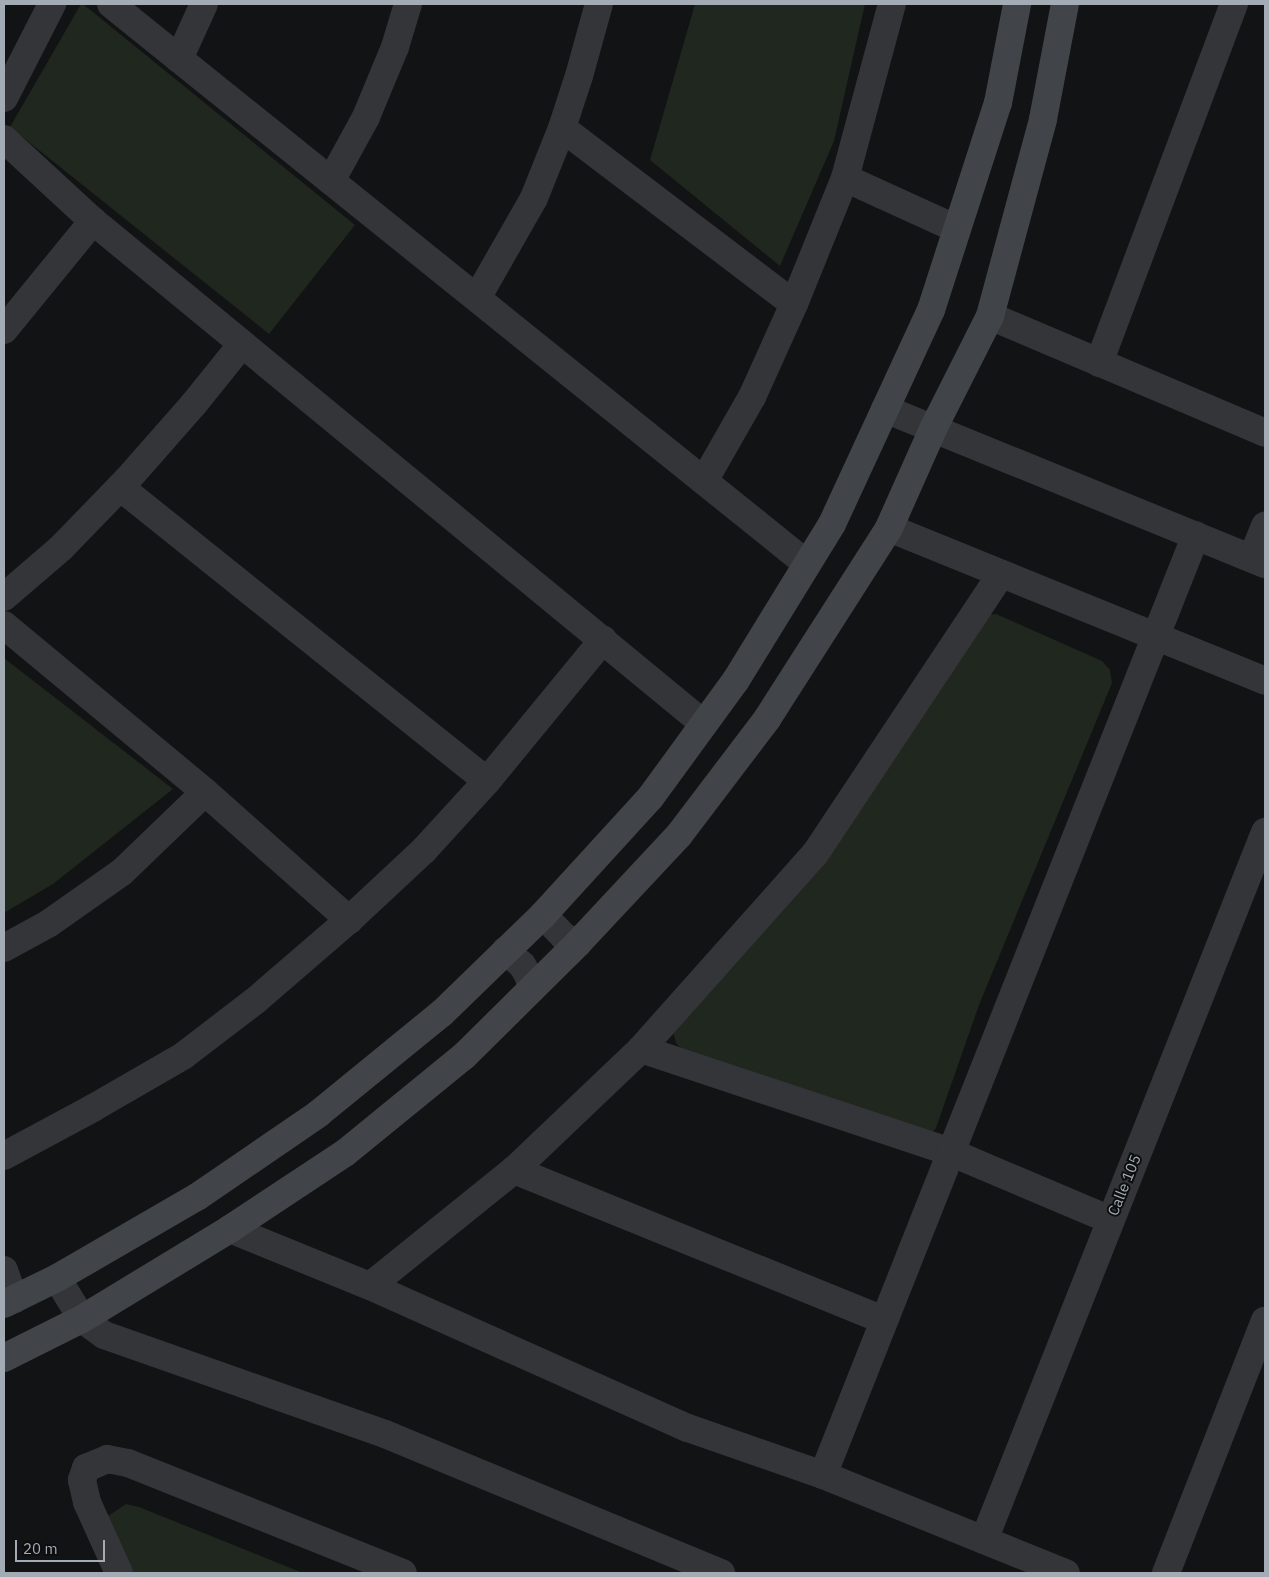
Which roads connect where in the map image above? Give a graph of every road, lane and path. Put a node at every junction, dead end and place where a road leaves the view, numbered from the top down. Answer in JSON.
{"nodes":[{"id":1,"x":52,"y":4,"type":"edge"},
{"id":2,"x":111,"y":4,"type":"edge"},
{"id":3,"x":204,"y":4,"type":"edge"},
{"id":4,"x":408,"y":4,"type":"edge"},
{"id":5,"x":599,"y":4,"type":"edge"},
{"id":6,"x":892,"y":4,"type":"edge"},
{"id":7,"x":1017,"y":4,"type":"edge"},
{"id":8,"x":1065,"y":4,"type":"edge"},
{"id":9,"x":1234,"y":4,"type":"edge"},
{"id":10,"x":179,"y":58,"type":"junction"},
{"id":11,"x":4,"y":98,"type":"edge"},
{"id":12,"x":562,"y":128,"type":"junction"},
{"id":13,"x":4,"y":139,"type":"edge"},
{"id":14,"x":845,"y":178,"type":"junction"},
{"id":15,"x":331,"y":181,"type":"junction"},
{"id":16,"x":93,"y":221,"type":"junction"},
{"id":17,"x":958,"y":229,"type":"junction"},
{"id":18,"x":477,"y":298,"type":"junction"},
{"id":19,"x":794,"y":304,"type":"junction"},
{"id":20,"x":990,"y":316,"type":"junction"},
{"id":21,"x":4,"y":330,"type":"edge"},
{"id":22,"x":242,"y":344,"type":"junction"},
{"id":23,"x":1099,"y":363,"type":"junction"},
{"id":24,"x":885,"y":409,"type":"junction"},
{"id":25,"x":1263,"y":426,"type":"edge"},
{"id":26,"x":933,"y":428,"type":"junction"},
{"id":27,"x":704,"y":481,"type":"junction"},
{"id":28,"x":120,"y":487,"type":"junction"},
{"id":29,"x":1265,"y":525,"type":"edge"},
{"id":30,"x":889,"y":528,"type":"junction"},
{"id":31,"x":1196,"y":535,"type":"junction"},
{"id":32,"x":1259,"y":561,"type":"edge"},
{"id":33,"x":807,"y":564,"type":"junction"},
{"id":34,"x":1002,"y":574,"type":"junction"},
{"id":35,"x":4,"y":596,"type":"edge"},
{"id":36,"x":4,"y":625,"type":"edge"},
{"id":37,"x":1156,"y":636,"type":"junction"},
{"id":38,"x":602,"y":640,"type":"junction"},
{"id":39,"x":1265,"y":681,"type":"edge"},
{"id":40,"x":704,"y":724,"type":"junction"},
{"id":41,"x":487,"y":781,"type":"junction"},
{"id":42,"x":205,"y":792,"type":"junction"},
{"id":43,"x":1265,"y":832,"type":"edge"},
{"id":44,"x":543,"y":915,"type":"junction"},
{"id":45,"x":349,"y":920,"type":"junction"},
{"id":46,"x":578,"y":943,"type":"junction"},
{"id":47,"x":4,"y":948,"type":"edge"},
{"id":48,"x":505,"y":951,"type":"junction"},
{"id":49,"x":532,"y":988,"type":"junction"},
{"id":50,"x":641,"y":1049,"type":"junction"},
{"id":51,"x":950,"y":1152,"type":"junction"},
{"id":52,"x":4,"y":1156,"type":"edge"},
{"id":53,"x":514,"y":1170,"type":"junction"},
{"id":54,"x":1110,"y":1220,"type":"junction"},
{"id":55,"x":230,"y":1229,"type":"junction"},
{"id":56,"x":4,"y":1270,"type":"edge"},
{"id":57,"x":57,"y":1278,"type":"junction"},
{"id":58,"x":370,"y":1286,"type":"junction"},
{"id":59,"x":9,"y":1302,"type":"edge"},
{"id":60,"x":82,"y":1319,"type":"junction"},
{"id":61,"x":883,"y":1320,"type":"junction"},
{"id":62,"x":1265,"y":1321,"type":"edge"},
{"id":63,"x":4,"y":1358,"type":"edge"},
{"id":64,"x":823,"y":1475,"type":"junction"},
{"id":65,"x":984,"y":1540,"type":"junction"},
{"id":66,"x":119,"y":1573,"type":"edge"},
{"id":67,"x":401,"y":1573,"type":"edge"},
{"id":68,"x":722,"y":1573,"type":"edge"},
{"id":69,"x":1066,"y":1573,"type":"edge"},
{"id":70,"x":1166,"y":1573,"type":"edge"}],
"edges":[{"from":1,"to":11,"type":"street"},
{"from":2,"to":10,"type":"street"},
{"from":3,"to":10,"type":"street"},
{"from":4,"to":15,"type":"street"},
{"from":5,"to":12,"type":"street"},
{"from":6,"to":14,"type":"street"},
{"from":7,"to":17,"type":"street"},
{"from":8,"to":20,"type":"street"},
{"from":9,"to":23,"type":"street"},
{"from":10,"to":15,"type":"street"},
{"from":12,"to":18,"type":"street"},
{"from":12,"to":19,"type":"street"},
{"from":13,"to":16,"type":"street"},
{"from":14,"to":17,"type":"street"},
{"from":14,"to":19,"type":"street"},
{"from":15,"to":18,"type":"street"},
{"from":16,"to":21,"type":"street"},
{"from":16,"to":22,"type":"street"},
{"from":17,"to":24,"type":"street"},
{"from":18,"to":27,"type":"street"},
{"from":19,"to":27,"type":"street"},
{"from":20,"to":23,"type":"street"},
{"from":20,"to":26,"type":"street"},
{"from":22,"to":28,"type":"street"},
{"from":22,"to":38,"type":"street"},
{"from":23,"to":25,"type":"street"},
{"from":24,"to":26,"type":"street"},
{"from":24,"to":33,"type":"street"},
{"from":26,"to":30,"type":"street"},
{"from":26,"to":31,"type":"street"},
{"from":27,"to":33,"type":"street"},
{"from":28,"to":35,"type":"street"},
{"from":28,"to":41,"type":"street"},
{"from":29,"to":32,"type":"street"},
{"from":30,"to":34,"type":"street"},
{"from":30,"to":46,"type":"street"},
{"from":31,"to":32,"type":"street"},
{"from":31,"to":37,"type":"street"},
{"from":33,"to":40,"type":"street"},
{"from":34,"to":37,"type":"street"},
{"from":34,"to":50,"type":"street"},
{"from":36,"to":42,"type":"street"},
{"from":37,"to":39,"type":"street"},
{"from":37,"to":51,"type":"street"},
{"from":38,"to":40,"type":"street"},
{"from":38,"to":41,"type":"street"},
{"from":40,"to":44,"type":"street"},
{"from":41,"to":45,"type":"street"},
{"from":42,"to":45,"type":"street"},
{"from":42,"to":47,"type":"street"},
{"from":43,"to":54,"type":"street","name":"Calle 105"},
{"from":44,"to":46,"type":"street"},
{"from":44,"to":48,"type":"street"},
{"from":45,"to":52,"type":"street"},
{"from":46,"to":49,"type":"street"},
{"from":48,"to":49,"type":"street"},
{"from":48,"to":57,"type":"street"},
{"from":49,"to":55,"type":"street"},
{"from":50,"to":51,"type":"street"},
{"from":50,"to":53,"type":"street"},
{"from":51,"to":54,"type":"street"},
{"from":51,"to":61,"type":"street"},
{"from":53,"to":58,"type":"street"},
{"from":53,"to":61,"type":"street"},
{"from":54,"to":65,"type":"street","name":"Calle 105"},
{"from":55,"to":58,"type":"street"},
{"from":55,"to":60,"type":"street"},
{"from":56,"to":59,"type":"street"},
{"from":57,"to":59,"type":"street"},
{"from":57,"to":60,"type":"street"},
{"from":58,"to":64,"type":"street"},
{"from":60,"to":63,"type":"street"},
{"from":60,"to":68,"type":"street"},
{"from":61,"to":64,"type":"street"},
{"from":62,"to":70,"type":"street"},
{"from":64,"to":65,"type":"street"},
{"from":65,"to":69,"type":"street"},
{"from":66,"to":67,"type":"street"}]}
